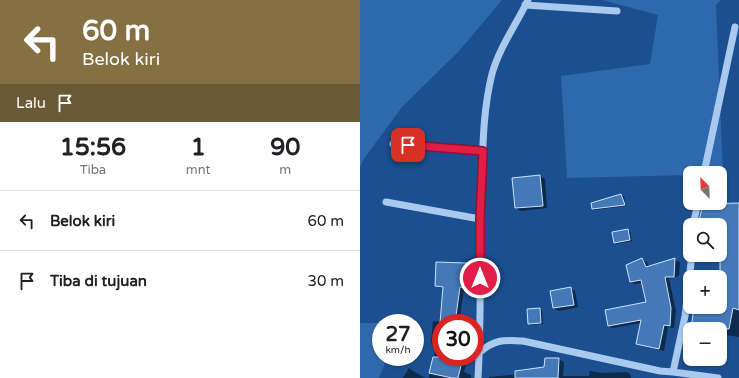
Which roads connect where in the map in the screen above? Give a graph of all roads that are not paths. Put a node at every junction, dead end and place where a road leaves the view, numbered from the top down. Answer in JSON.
{"nodes":[{"id":1,"x":526,"y":2,"type":"edge"},
{"id":2,"x":617,"y":11,"type":"dead end"},
{"id":3,"x":735,"y":27,"type":"dead end"},
{"id":4,"x":393,"y":144,"type":"dead end"},
{"id":5,"x":483,"y":151,"type":"junction"},
{"id":6,"x":705,"y":166,"type":"edge"},
{"id":7,"x":386,"y":202,"type":"dead end"},
{"id":8,"x":480,"y":219,"type":"junction"},
{"id":9,"x":691,"y":262,"type":"edge"},
{"id":10,"x":479,"y":314,"type":"edge"},
{"id":11,"x":484,"y":348,"type":"edge"},
{"id":12,"x":478,"y":366,"type":"edge"},
{"id":13,"x":673,"y":372,"type":"junction"},
{"id":14,"x":660,"y":374,"type":"edge"},
{"id":15,"x":478,"y":378,"type":"edge"},
{"id":16,"x":718,"y":378,"type":"edge"}],
"edges":[{"from":1,"to":2,"type":"street"},
{"from":1,"to":5,"type":"street"},
{"from":3,"to":6,"type":"street"},
{"from":4,"to":5,"type":"street"},
{"from":5,"to":8,"type":"street"},
{"from":7,"to":8,"type":"street"},
{"from":8,"to":10,"type":"street"},
{"from":9,"to":13,"type":"street"},
{"from":11,"to":14,"type":"street"},
{"from":12,"to":15,"type":"street"},
{"from":13,"to":14,"type":"street"},
{"from":13,"to":16,"type":"street"}]}
